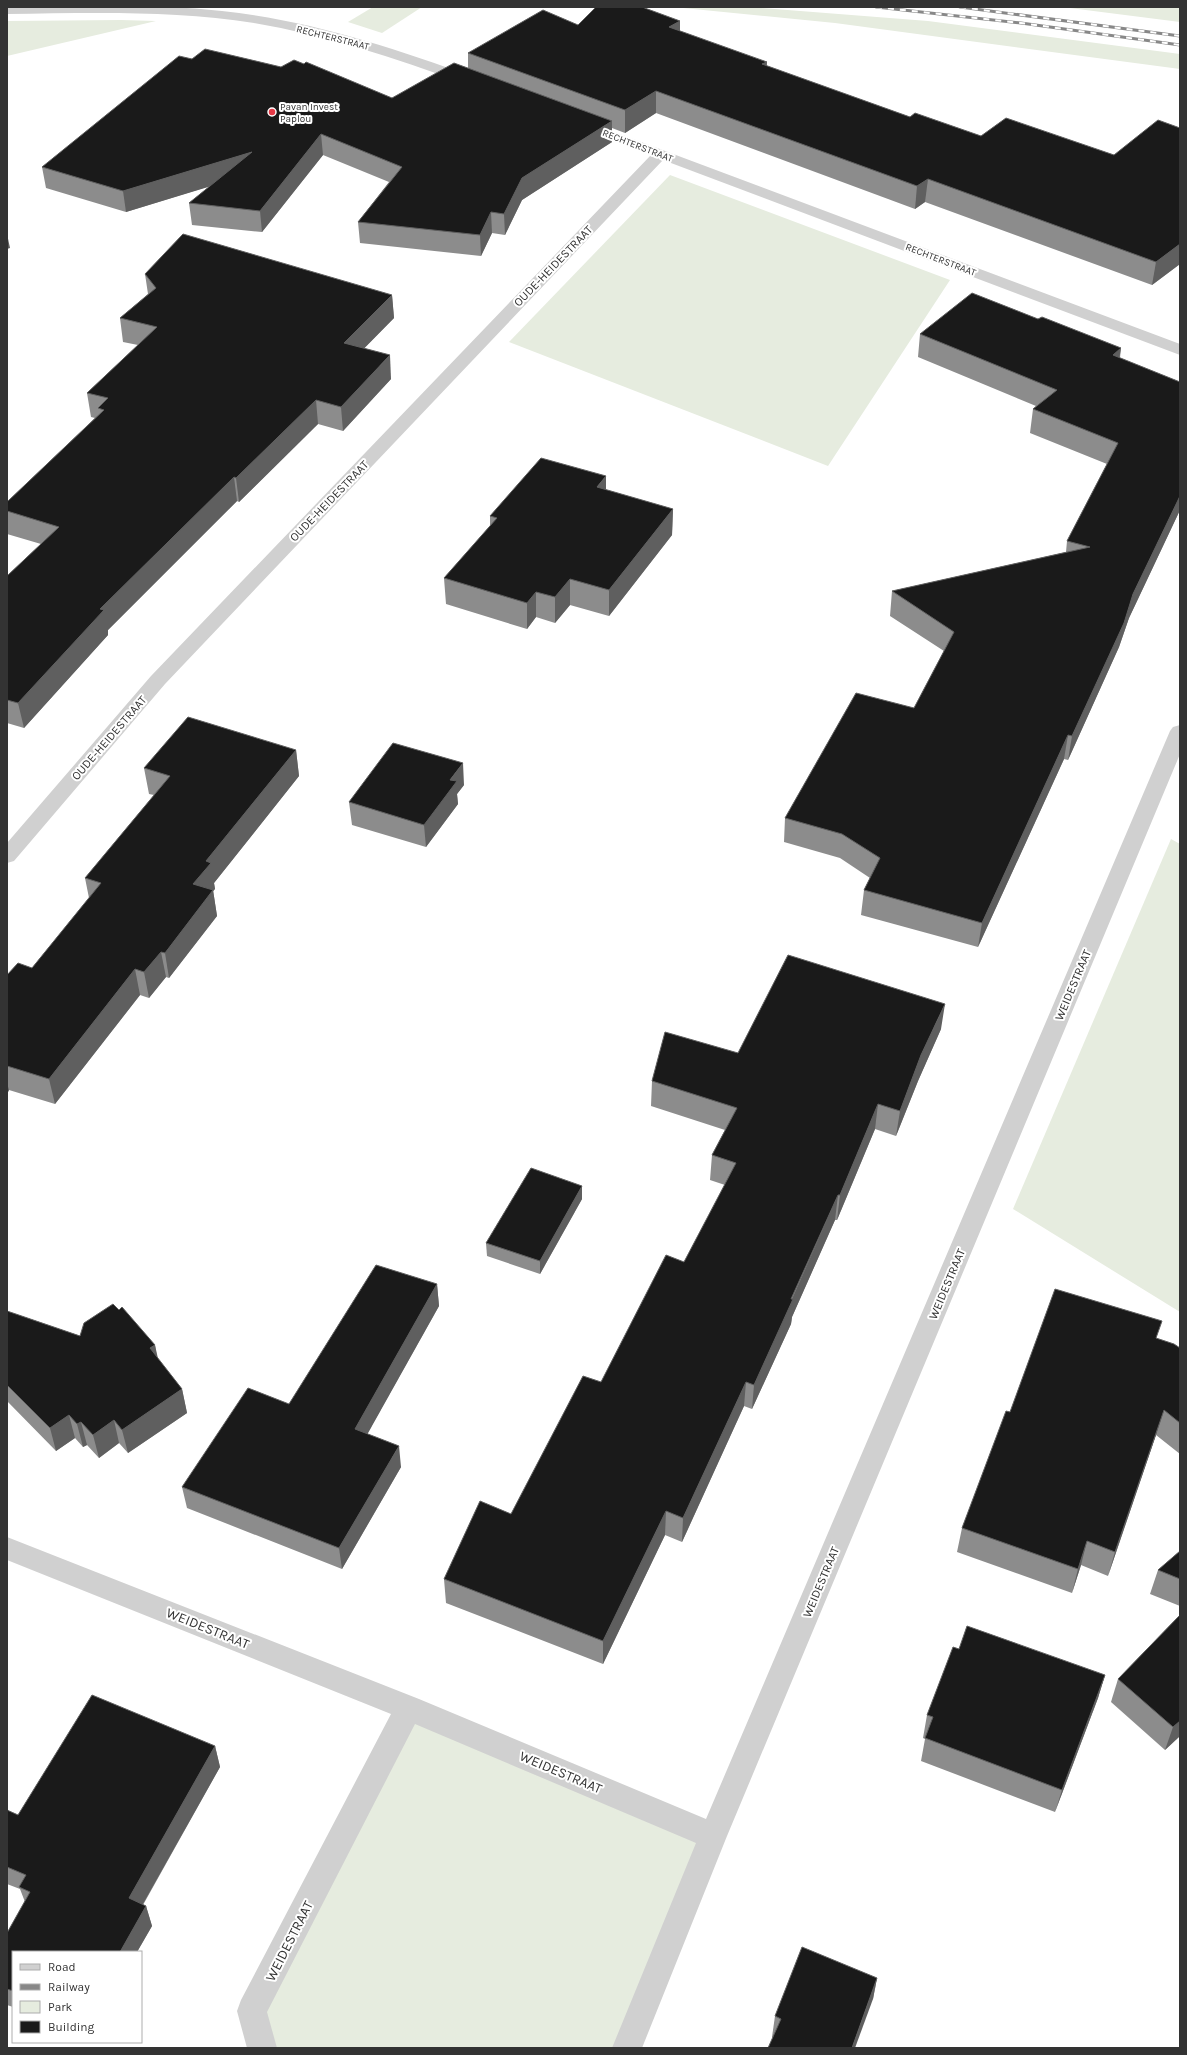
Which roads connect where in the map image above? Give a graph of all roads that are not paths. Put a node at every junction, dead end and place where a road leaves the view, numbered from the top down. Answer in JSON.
{"nodes":[{"id":1,"x":7,"y":10,"type":"edge"},
{"id":2,"x":478,"y":84,"type":"edge"},
{"id":3,"x":573,"y":120,"type":"edge"},
{"id":4,"x":661,"y":153,"type":"junction"},
{"id":5,"x":1180,"y":350,"type":"edge"},
{"id":6,"x":1180,"y":732,"type":"edge"},
{"id":7,"x":7,"y":856,"type":"edge"},
{"id":8,"x":7,"y":1548,"type":"edge"},
{"id":9,"x":409,"y":1708,"type":"junction"},
{"id":10,"x":713,"y":1836,"type":"junction"},
{"id":11,"x":262,"y":2048,"type":"edge"},
{"id":12,"x":627,"y":2048,"type":"edge"}],
"edges":[{"from":1,"to":2,"type":"street","name":"RECHTERSTRAAT"},
{"from":3,"to":4,"type":"street","name":"RECHTERSTRAAT"},
{"from":4,"to":5,"type":"street","name":"RECHTERSTRAAT"},
{"from":4,"to":7,"type":"street","name":"OUDE-HEIDESTRAAT"},
{"from":6,"to":10,"type":"street","name":"WEIDESTRAAT"},
{"from":8,"to":9,"type":"street","name":"WEIDESTRAAT"},
{"from":9,"to":10,"type":"street","name":"WEIDESTRAAT"},
{"from":9,"to":11,"type":"street","name":"WEIDESTRAAT"},
{"from":10,"to":12,"type":"street","name":"WEIDESTRAAT"}]}
